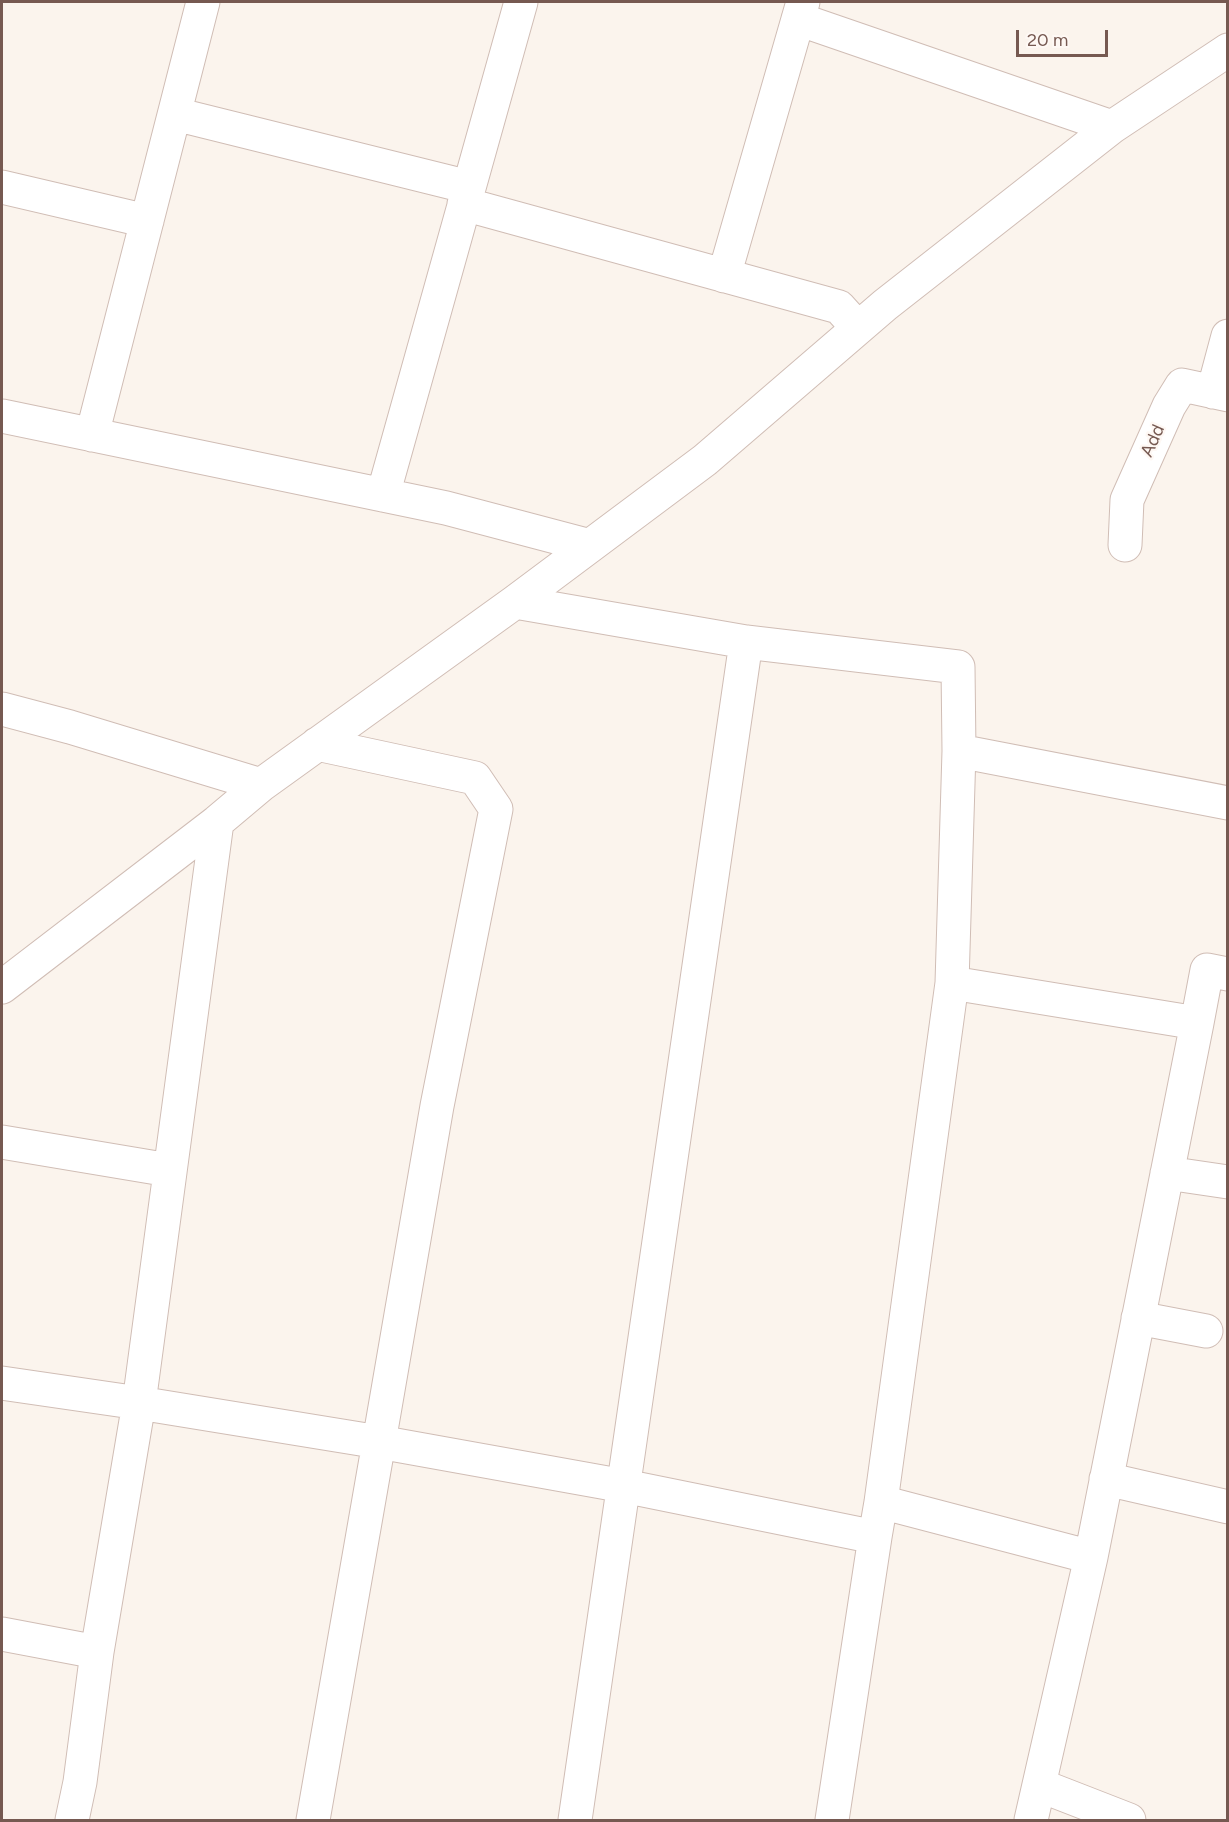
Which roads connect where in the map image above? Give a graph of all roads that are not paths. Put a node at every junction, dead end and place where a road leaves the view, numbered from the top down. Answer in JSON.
{"nodes":[{"id":1,"x":203,"y":2,"type":"edge"},
{"id":2,"x":521,"y":2,"type":"edge"},
{"id":3,"x":800,"y":10,"type":"edge"},
{"id":4,"x":1227,"y":50,"type":"edge"},
{"id":5,"x":175,"y":114,"type":"junction"},
{"id":6,"x":1112,"y":127,"type":"junction"},
{"id":7,"x":2,"y":187,"type":"edge"},
{"id":8,"x":466,"y":196,"type":"junction"},
{"id":9,"x":147,"y":221,"type":"junction"},
{"id":10,"x":724,"y":276,"type":"junction"},
{"id":11,"x":858,"y":328,"type":"junction"},
{"id":12,"x":1227,"y":336,"type":"edge"},
{"id":13,"x":1220,"y":393,"type":"edge"},
{"id":14,"x":2,"y":416,"type":"edge"},
{"id":15,"x":92,"y":435,"type":"junction"},
{"id":16,"x":383,"y":495,"type":"junction"},
{"id":17,"x":1125,"y":545,"type":"dead end"},
{"id":18,"x":590,"y":546,"type":"junction"},
{"id":19,"x":515,"y":602,"type":"junction"},
{"id":20,"x":746,"y":642,"type":"junction"},
{"id":21,"x":2,"y":709,"type":"edge"},
{"id":22,"x":317,"y":744,"type":"junction"},
{"id":23,"x":959,"y":751,"type":"junction"},
{"id":24,"x":261,"y":785,"type":"junction"},
{"id":25,"x":1227,"y":803,"type":"edge"},
{"id":26,"x":217,"y":822,"type":"junction"},
{"id":27,"x":8,"y":974,"type":"edge"},
{"id":28,"x":1227,"y":974,"type":"edge"},
{"id":29,"x":952,"y":983,"type":"junction"},
{"id":30,"x":1197,"y":1023,"type":"junction"},
{"id":31,"x":2,"y":1142,"type":"edge"},
{"id":32,"x":170,"y":1170,"type":"junction"},
{"id":33,"x":1167,"y":1173,"type":"junction"},
{"id":34,"x":1227,"y":1182,"type":"edge"},
{"id":35,"x":1138,"y":1318,"type":"junction"},
{"id":36,"x":1206,"y":1332,"type":"dead end"},
{"id":37,"x":2,"y":1383,"type":"edge"},
{"id":38,"x":140,"y":1403,"type":"junction"},
{"id":39,"x":379,"y":1442,"type":"junction"},
{"id":40,"x":1106,"y":1479,"type":"junction"},
{"id":41,"x":624,"y":1486,"type":"junction"},
{"id":42,"x":881,"y":1502,"type":"junction"},
{"id":43,"x":1227,"y":1507,"type":"edge"},
{"id":44,"x":875,"y":1537,"type":"junction"},
{"id":45,"x":1091,"y":1557,"type":"junction"},
{"id":46,"x":2,"y":1634,"type":"edge"},
{"id":47,"x":97,"y":1652,"type":"junction"},
{"id":48,"x":1039,"y":1785,"type":"junction"},
{"id":49,"x":72,"y":1821,"type":"edge"},
{"id":50,"x":313,"y":1821,"type":"edge"},
{"id":51,"x":575,"y":1821,"type":"edge"},
{"id":52,"x":832,"y":1821,"type":"edge"},
{"id":53,"x":1031,"y":1821,"type":"edge"},
{"id":54,"x":1129,"y":1821,"type":"edge"}],
"edges":[{"from":1,"to":5,"type":"street"},
{"from":2,"to":8,"type":"street"},
{"from":3,"to":6,"type":"street"},
{"from":3,"to":10,"type":"street"},
{"from":4,"to":6,"type":"street"},
{"from":5,"to":8,"type":"street"},
{"from":5,"to":9,"type":"street"},
{"from":6,"to":11,"type":"street"},
{"from":7,"to":9,"type":"street"},
{"from":8,"to":10,"type":"street"},
{"from":8,"to":16,"type":"street"},
{"from":9,"to":15,"type":"street"},
{"from":10,"to":11,"type":"street"},
{"from":11,"to":18,"type":"street"},
{"from":12,"to":13,"type":"street"},
{"from":13,"to":17,"type":"street","name":"Add"},
{"from":14,"to":15,"type":"street"},
{"from":15,"to":16,"type":"street"},
{"from":16,"to":18,"type":"street"},
{"from":18,"to":19,"type":"street"},
{"from":19,"to":20,"type":"street"},
{"from":19,"to":22,"type":"street"},
{"from":20,"to":23,"type":"street"},
{"from":20,"to":41,"type":"street"},
{"from":21,"to":24,"type":"street"},
{"from":22,"to":24,"type":"street"},
{"from":22,"to":39,"type":"street"},
{"from":23,"to":25,"type":"street"},
{"from":23,"to":29,"type":"street"},
{"from":24,"to":26,"type":"street"},
{"from":26,"to":27,"type":"street"},
{"from":26,"to":32,"type":"street"},
{"from":28,"to":30,"type":"street"},
{"from":29,"to":30,"type":"street"},
{"from":29,"to":42,"type":"street"},
{"from":30,"to":33,"type":"street"},
{"from":31,"to":32,"type":"street"},
{"from":32,"to":38,"type":"street"},
{"from":33,"to":34,"type":"street"},
{"from":33,"to":35,"type":"street"},
{"from":35,"to":36,"type":"street"},
{"from":35,"to":40,"type":"street"},
{"from":37,"to":38,"type":"street"},
{"from":38,"to":39,"type":"street"},
{"from":38,"to":47,"type":"street"},
{"from":39,"to":41,"type":"street"},
{"from":39,"to":50,"type":"street"},
{"from":40,"to":43,"type":"street"},
{"from":40,"to":45,"type":"street"},
{"from":41,"to":44,"type":"street"},
{"from":41,"to":51,"type":"street"},
{"from":42,"to":44,"type":"street"},
{"from":42,"to":45,"type":"street"},
{"from":44,"to":52,"type":"street"},
{"from":45,"to":48,"type":"street"},
{"from":46,"to":47,"type":"street"},
{"from":47,"to":49,"type":"street"},
{"from":48,"to":53,"type":"street"},
{"from":48,"to":54,"type":"street"}]}
